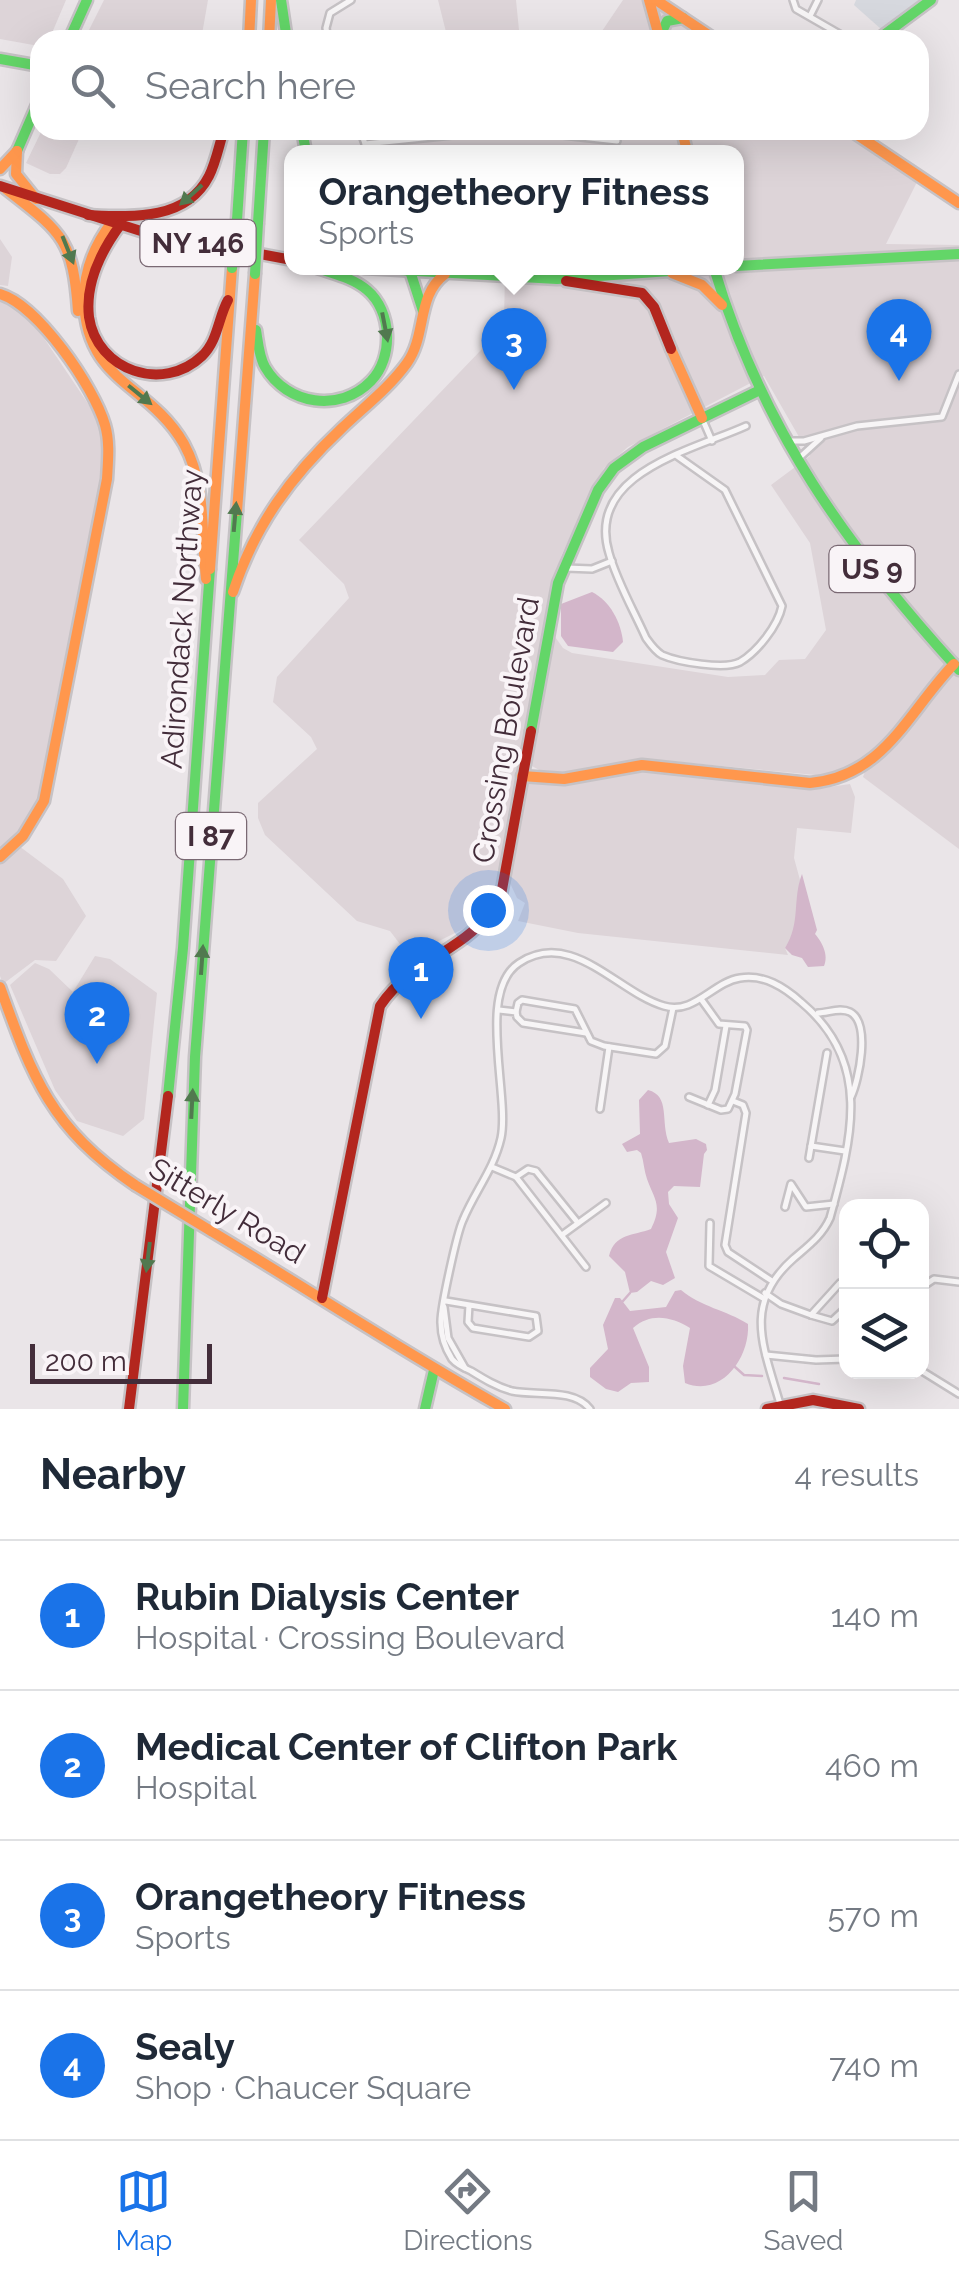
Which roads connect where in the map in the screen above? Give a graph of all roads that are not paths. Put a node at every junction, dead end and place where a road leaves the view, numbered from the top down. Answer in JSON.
{"nodes":[{"id":1,"x":87,"y":0,"type":"edge"},
{"id":2,"x":252,"y":0,"type":"edge"},
{"id":3,"x":271,"y":0,"type":"edge"},
{"id":4,"x":280,"y":0,"type":"edge"},
{"id":5,"x":351,"y":0,"type":"edge"},
{"id":6,"x":648,"y":0,"type":"edge"},
{"id":7,"x":656,"y":0,"type":"edge"},
{"id":8,"x":793,"y":0,"type":"edge"},
{"id":9,"x":818,"y":0,"type":"edge"},
{"id":10,"x":931,"y":0,"type":"edge"},
{"id":11,"x":810,"y":16,"type":"junction"},
{"id":12,"x":683,"y":18,"type":"junction"},
{"id":13,"x":73,"y":30,"type":"edge"},
{"id":14,"x":250,"y":30,"type":"edge"},
{"id":15,"x":270,"y":30,"type":"edge"},
{"id":16,"x":285,"y":30,"type":"edge"},
{"id":17,"x":327,"y":30,"type":"edge"},
{"id":18,"x":657,"y":30,"type":"edge"},
{"id":19,"x":663,"y":30,"type":"edge"},
{"id":20,"x":701,"y":30,"type":"edge"},
{"id":21,"x":833,"y":30,"type":"edge"},
{"id":22,"x":890,"y":30,"type":"edge"},
{"id":23,"x":0,"y":59,"type":"edge"},
{"id":24,"x":30,"y":64,"type":"edge"},
{"id":25,"x":30,"y":121,"type":"edge"},
{"id":26,"x":221,"y":140,"type":"edge"},
{"id":27,"x":242,"y":140,"type":"edge"},
{"id":28,"x":263,"y":140,"type":"edge"},
{"id":29,"x":364,"y":140,"type":"edge"},
{"id":30,"x":404,"y":140,"type":"edge"},
{"id":31,"x":609,"y":140,"type":"edge"},
{"id":32,"x":865,"y":140,"type":"edge"},
{"id":33,"x":618,"y":141,"type":"dead end"},
{"id":34,"x":365,"y":144,"type":"joint"},
{"id":35,"x":17,"y":151,"type":"junction"},
{"id":36,"x":0,"y":169,"type":"edge"},
{"id":37,"x":3,"y":188,"type":"edge"},
{"id":38,"x":37,"y":200,"type":"junction"},
{"id":39,"x":959,"y":203,"type":"edge"},
{"id":40,"x":88,"y":215,"type":"junction"},
{"id":41,"x":116,"y":223,"type":"junction"},
{"id":42,"x":959,"y":254,"type":"edge"},
{"id":43,"x":284,"y":259,"type":"edge"},
{"id":44,"x":744,"y":266,"type":"edge"},
{"id":45,"x":337,"y":275,"type":"edge"},
{"id":46,"x":411,"y":275,"type":"edge"},
{"id":47,"x":445,"y":275,"type":"edge"},
{"id":48,"x":474,"y":275,"type":"edge"},
{"id":49,"x":600,"y":275,"type":"edge"},
{"id":50,"x":678,"y":275,"type":"edge"},
{"id":51,"x":715,"y":275,"type":"edge"},
{"id":52,"x":557,"y":278,"type":"junction"},
{"id":53,"x":254,"y":286,"type":"junction"},
{"id":54,"x":0,"y":294,"type":"edge"},
{"id":55,"x":230,"y":298,"type":"junction"},
{"id":56,"x":724,"y":308,"type":"junction"},
{"id":57,"x":424,"y":314,"type":"junction"},
{"id":58,"x":86,"y":337,"type":"junction"},
{"id":59,"x":959,"y":374,"type":"edge"},
{"id":60,"x":760,"y":390,"type":"junction"},
{"id":61,"x":702,"y":418,"type":"junction"},
{"id":62,"x":746,"y":426,"type":"dead end"},
{"id":63,"x":824,"y":436,"type":"junction"},
{"id":64,"x":712,"y":441,"type":"junction"},
{"id":65,"x":786,"y":441,"type":"junction"},
{"id":66,"x":677,"y":456,"type":"junction"},
{"id":67,"x":798,"y":459,"type":"junction"},
{"id":68,"x":612,"y":562,"type":"junction"},
{"id":69,"x":564,"y":567,"type":"junction"},
{"id":70,"x":209,"y":598,"type":"junction"},
{"id":71,"x":226,"y":614,"type":"junction"},
{"id":72,"x":956,"y":667,"type":"edge"},
{"id":73,"x":522,"y":776,"type":"junction"},
{"id":74,"x":0,"y":857,"type":"edge"},
{"id":75,"x":0,"y":987,"type":"edge"},
{"id":76,"x":701,"y":999,"type":"junction"},
{"id":77,"x":673,"y":1008,"type":"junction"},
{"id":78,"x":499,"y":1010,"type":"junction"},
{"id":79,"x":516,"y":1012,"type":"junction"},
{"id":80,"x":815,"y":1013,"type":"junction"},
{"id":81,"x":726,"y":1026,"type":"junction"},
{"id":82,"x":586,"y":1033,"type":"junction"},
{"id":83,"x":609,"y":1047,"type":"junction"},
{"id":84,"x":826,"y":1053,"type":"dead end"},
{"id":85,"x":688,"y":1097,"type":"dead end"},
{"id":86,"x":850,"y":1098,"type":"junction"},
{"id":87,"x":732,"y":1101,"type":"junction"},
{"id":88,"x":708,"y":1104,"type":"junction"},
{"id":89,"x":600,"y":1109,"type":"dead end"},
{"id":90,"x":811,"y":1146,"type":"junction"},
{"id":91,"x":844,"y":1151,"type":"junction"},
{"id":92,"x":809,"y":1158,"type":"dead end"},
{"id":93,"x":492,"y":1167,"type":"junction"},
{"id":94,"x":516,"y":1177,"type":"junction"},
{"id":95,"x":606,"y":1203,"type":"dead end"},
{"id":96,"x":834,"y":1204,"type":"junction"},
{"id":97,"x":785,"y":1207,"type":"dead end"},
{"id":98,"x":578,"y":1223,"type":"junction"},
{"id":99,"x":710,"y":1223,"type":"dead end"},
{"id":100,"x":562,"y":1235,"type":"junction"},
{"id":101,"x":586,"y":1266,"type":"dead end"},
{"id":102,"x":772,"y":1281,"type":"junction"},
{"id":103,"x":959,"y":1282,"type":"edge"},
{"id":104,"x":929,"y":1283,"type":"edge"},
{"id":105,"x":839,"y":1284,"type":"edge"},
{"id":106,"x":764,"y":1296,"type":"junction"},
{"id":107,"x":322,"y":1298,"type":"junction"},
{"id":108,"x":445,"y":1304,"type":"junction"},
{"id":109,"x":469,"y":1305,"type":"junction"},
{"id":110,"x":839,"y":1314,"type":"edge"},
{"id":111,"x":811,"y":1315,"type":"junction"},
{"id":112,"x":766,"y":1355,"type":"junction"},
{"id":113,"x":839,"y":1360,"type":"edge"},
{"id":114,"x":434,"y":1370,"type":"junction"},
{"id":115,"x":929,"y":1375,"type":"edge"},
{"id":116,"x":959,"y":1394,"type":"edge"},
{"id":117,"x":780,"y":1404,"type":"junction"},
{"id":118,"x":129,"y":1409,"type":"edge"},
{"id":119,"x":183,"y":1409,"type":"edge"},
{"id":120,"x":425,"y":1409,"type":"edge"},
{"id":121,"x":504,"y":1409,"type":"edge"},
{"id":122,"x":590,"y":1409,"type":"edge"},
{"id":123,"x":767,"y":1409,"type":"edge"},
{"id":124,"x":859,"y":1409,"type":"edge"}],
"edges":[{"from":1,"to":13,"type":"main road"},
{"from":2,"to":14,"type":"main road"},
{"from":3,"to":15,"type":"main road"},
{"from":4,"to":16,"type":"main road"},
{"from":5,"to":17,"type":"street"},
{"from":6,"to":18,"type":"main road"},
{"from":7,"to":12,"type":"main road"},
{"from":8,"to":11,"type":"street"},
{"from":9,"to":11,"type":"street"},
{"from":10,"to":22,"type":"main road"},
{"from":11,"to":21,"type":"street"},
{"from":12,"to":19,"type":"main road"},
{"from":12,"to":20,"type":"main road"},
{"from":23,"to":24,"type":"main road"},
{"from":25,"to":35,"type":"main road"},
{"from":26,"to":40,"type":"main road","one_way":true},
{"from":27,"to":55,"type":"main road","name":"Adirondack Northway","number":"I 87","bridge":true},
{"from":28,"to":53,"type":"main road","name":"Adirondack Northway","number":"I 87","bridge":true},
{"from":29,"to":34,"type":"street"},
{"from":30,"to":34,"type":"street"},
{"from":31,"to":33,"type":"street"},
{"from":32,"to":39,"type":"main road"},
{"from":35,"to":36,"type":"main road"},
{"from":35,"to":38,"type":"main road"},
{"from":37,"to":38,"type":"main road","number":"NY 146"},
{"from":37,"to":58,"type":"main road","one_way":true},
{"from":38,"to":40,"type":"main road","number":"NY 146"},
{"from":40,"to":41,"type":"main road","number":"NY 146"},
{"from":41,"to":43,"type":"main road","number":"NY 146"},
{"from":41,"to":55,"type":"main road"},
{"from":41,"to":58,"type":"main road"},
{"from":42,"to":44,"type":"main road"},
{"from":45,"to":53,"type":"main road","one_way":true},
{"from":46,"to":57,"type":"main road"},
{"from":47,"to":57,"type":"main road"},
{"from":48,"to":52,"type":"main road"},
{"from":49,"to":52,"type":"main road"},
{"from":50,"to":56,"type":"main road"},
{"from":51,"to":56,"type":"main road","number":"US 9"},
{"from":52,"to":61,"type":"main road"},
{"from":71,"to":53,"type":"main road","name":"Adirondack Northway","number":"I 87","one_way":true},
{"from":54,"to":74,"type":"main road"},
{"from":55,"to":70,"type":"main road","name":"Adirondack Northway","number":"I 87"},
{"from":56,"to":60,"type":"main road","number":"US 9"},
{"from":57,"to":71,"type":"main road"},
{"from":58,"to":70,"type":"main road","one_way":true},
{"from":59,"to":63,"type":"street"},
{"from":60,"to":61,"type":"main road","name":"Crossing Boulevard"},
{"from":60,"to":65,"type":"main road","number":"US 9"},
{"from":61,"to":64,"type":"street"},
{"from":61,"to":69,"type":"main road","name":"Crossing Boulevard"},
{"from":62,"to":64,"type":"street"},
{"from":63,"to":65,"type":"street"},
{"from":63,"to":67,"type":"street"},
{"from":64,"to":66,"type":"street"},
{"from":65,"to":67,"type":"main road","number":"US 9"},
{"from":66,"to":68,"type":"street"},
{"from":66,"to":68,"type":"street"},
{"from":67,"to":72,"type":"main road","number":"US 9"},
{"from":68,"to":69,"type":"street"},
{"from":69,"to":73,"type":"main road","name":"Crossing Boulevard"},
{"from":70,"to":118,"type":"main road","name":"Adirondack Northway","number":"I 87","one_way":true},
{"from":119,"to":71,"type":"main road","name":"Adirondack Northway","number":"I 87","one_way":true},
{"from":72,"to":73,"type":"main road"},
{"from":73,"to":107,"type":"main road","name":"Crossing Boulevard"},
{"from":75,"to":107,"type":"main road","name":"Sitterly Road","bridge":true},
{"from":76,"to":77,"type":"street"},
{"from":76,"to":80,"type":"street"},
{"from":76,"to":81,"type":"street"},
{"from":77,"to":78,"type":"street"},
{"from":77,"to":83,"type":"street"},
{"from":78,"to":79,"type":"street"},
{"from":78,"to":93,"type":"street"},
{"from":79,"to":82,"type":"street"},
{"from":79,"to":82,"type":"street"},
{"from":80,"to":86,"type":"street"},
{"from":80,"to":86,"type":"street"},
{"from":81,"to":87,"type":"street"},
{"from":81,"to":88,"type":"street"},
{"from":82,"to":83,"type":"street"},
{"from":83,"to":89,"type":"street"},
{"from":84,"to":90,"type":"street"},
{"from":85,"to":88,"type":"street"},
{"from":86,"to":91,"type":"street"},
{"from":87,"to":88,"type":"street"},
{"from":87,"to":102,"type":"street"},
{"from":90,"to":91,"type":"street"},
{"from":90,"to":92,"type":"street"},
{"from":91,"to":96,"type":"street"},
{"from":93,"to":94,"type":"street"},
{"from":93,"to":108,"type":"street"},
{"from":94,"to":98,"type":"street"},
{"from":94,"to":100,"type":"street"},
{"from":95,"to":98,"type":"street"},
{"from":96,"to":97,"type":"street"},
{"from":96,"to":102,"type":"street"},
{"from":98,"to":100,"type":"street"},
{"from":99,"to":106,"type":"street"},
{"from":100,"to":101,"type":"street"},
{"from":102,"to":106,"type":"street"},
{"from":103,"to":104,"type":"street"},
{"from":105,"to":111,"type":"street"},
{"from":106,"to":111,"type":"street"},
{"from":106,"to":112,"type":"street"},
{"from":107,"to":114,"type":"main road","name":"Sitterly Road"},
{"from":108,"to":109,"type":"street"},
{"from":108,"to":122,"type":"street"},
{"from":109,"to":109,"type":"street"},
{"from":110,"to":111,"type":"street"},
{"from":112,"to":113,"type":"street"},
{"from":112,"to":117,"type":"street"},
{"from":114,"to":120,"type":"main road"},
{"from":114,"to":121,"type":"main road","name":"Sitterly Road"},
{"from":115,"to":116,"type":"street"},
{"from":117,"to":123,"type":"main road"},
{"from":117,"to":124,"type":"main road"}]}
